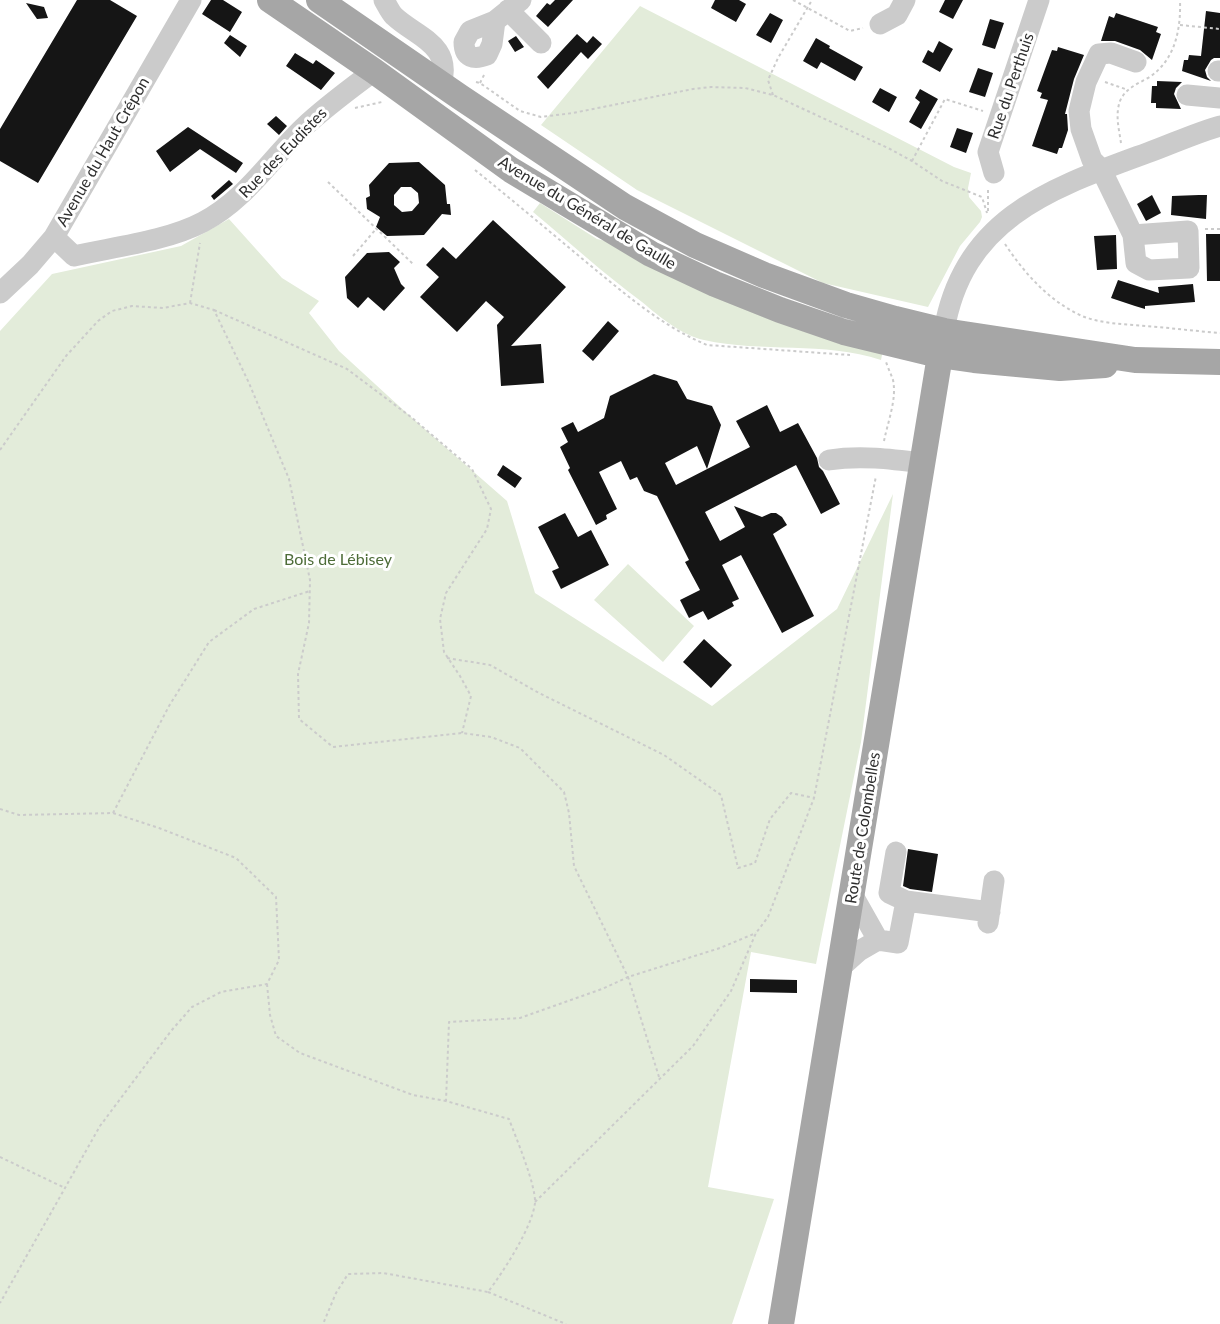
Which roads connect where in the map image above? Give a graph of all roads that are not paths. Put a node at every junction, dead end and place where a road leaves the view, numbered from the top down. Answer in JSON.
{"nodes":[{"id":1,"x":191,"y":0,"type":"edge"},
{"id":2,"x":270,"y":0,"type":"edge"},
{"id":3,"x":319,"y":0,"type":"edge"},
{"id":4,"x":905,"y":0,"type":"edge"},
{"id":5,"x":1040,"y":0,"type":"edge"},
{"id":6,"x":387,"y":5,"type":"edge"},
{"id":7,"x":508,"y":11,"type":"edge"},
{"id":8,"x":879,"y":24,"type":"road end"},
{"id":9,"x":359,"y":27,"type":"junction"},
{"id":10,"x":541,"y":43,"type":"dead end"},
{"id":11,"x":1136,"y":62,"type":"dead end"},
{"id":12,"x":374,"y":71,"type":"junction"},
{"id":13,"x":441,"y":85,"type":"junction"},
{"id":14,"x":1187,"y":95,"type":"dead end"},
{"id":15,"x":1220,"y":98,"type":"edge"},
{"id":16,"x":1220,"y":126,"type":"edge"},
{"id":17,"x":1101,"y":169,"type":"junction"},
{"id":18,"x":994,"y":173,"type":"road end"},
{"id":19,"x":1134,"y":235,"type":"dead end"},
{"id":20,"x":54,"y":237,"type":"junction"},
{"id":21,"x":0,"y":293,"type":"edge"},
{"id":22,"x":942,"y":343,"type":"junction"},
{"id":23,"x":1220,"y":362,"type":"edge"},
{"id":24,"x":829,"y":460,"type":"dead end"},
{"id":25,"x":922,"y":463,"type":"junction"},
{"id":26,"x":896,"y":852,"type":"dead end"},
{"id":27,"x":994,"y":881,"type":"dead end"},
{"id":28,"x":852,"y":894,"type":"junction"},
{"id":29,"x":906,"y":901,"type":"junction"},
{"id":30,"x":878,"y":940,"type":"junction"},
{"id":31,"x":840,"y":968,"type":"junction"},
{"id":32,"x":781,"y":1324,"type":"edge"}],
"edges":[{"from":1,"to":20,"type":"street","name":"Avenue du Haut Crépon"},
{"from":2,"to":12,"type":"main road","name":"Avenue du Général de Gaulle"},
{"from":3,"to":9,"type":"main road","name":"Avenue du Général de Gaulle"},
{"from":4,"to":8,"type":"street"},
{"from":5,"to":18,"type":"street","name":"Rue du Perthuis"},
{"from":6,"to":9,"type":"street"},
{"from":6,"to":13,"type":"street"},
{"from":7,"to":10,"type":"street"},
{"from":9,"to":13,"type":"main road","name":"Avenue du Général de Gaulle"},
{"from":11,"to":17,"type":"street"},
{"from":12,"to":20,"type":"street","name":"Rue des Eudistes"},
{"from":12,"to":22,"type":"main road","name":"Avenue du Général de Gaulle"},
{"from":13,"to":22,"type":"main road","name":"Avenue du Général de Gaulle"},
{"from":14,"to":15,"type":"street"},
{"from":16,"to":17,"type":"street"},
{"from":17,"to":19,"type":"street"},
{"from":17,"to":22,"type":"street"},
{"from":20,"to":21,"type":"street","name":"Avenue du Haut Crépon"},
{"from":22,"to":23,"type":"main road"},
{"from":22,"to":25,"type":"main road","name":"Route de Colombelles"},
{"from":24,"to":25,"type":"street"},
{"from":25,"to":28,"type":"main road","name":"Route de Colombelles"},
{"from":26,"to":29,"type":"street"},
{"from":27,"to":29,"type":"street"},
{"from":28,"to":30,"type":"street"},
{"from":28,"to":31,"type":"main road","name":"Route de Colombelles"},
{"from":29,"to":30,"type":"street"},
{"from":30,"to":31,"type":"street"},
{"from":31,"to":32,"type":"main road","name":"Route de Colombelles"}]}
